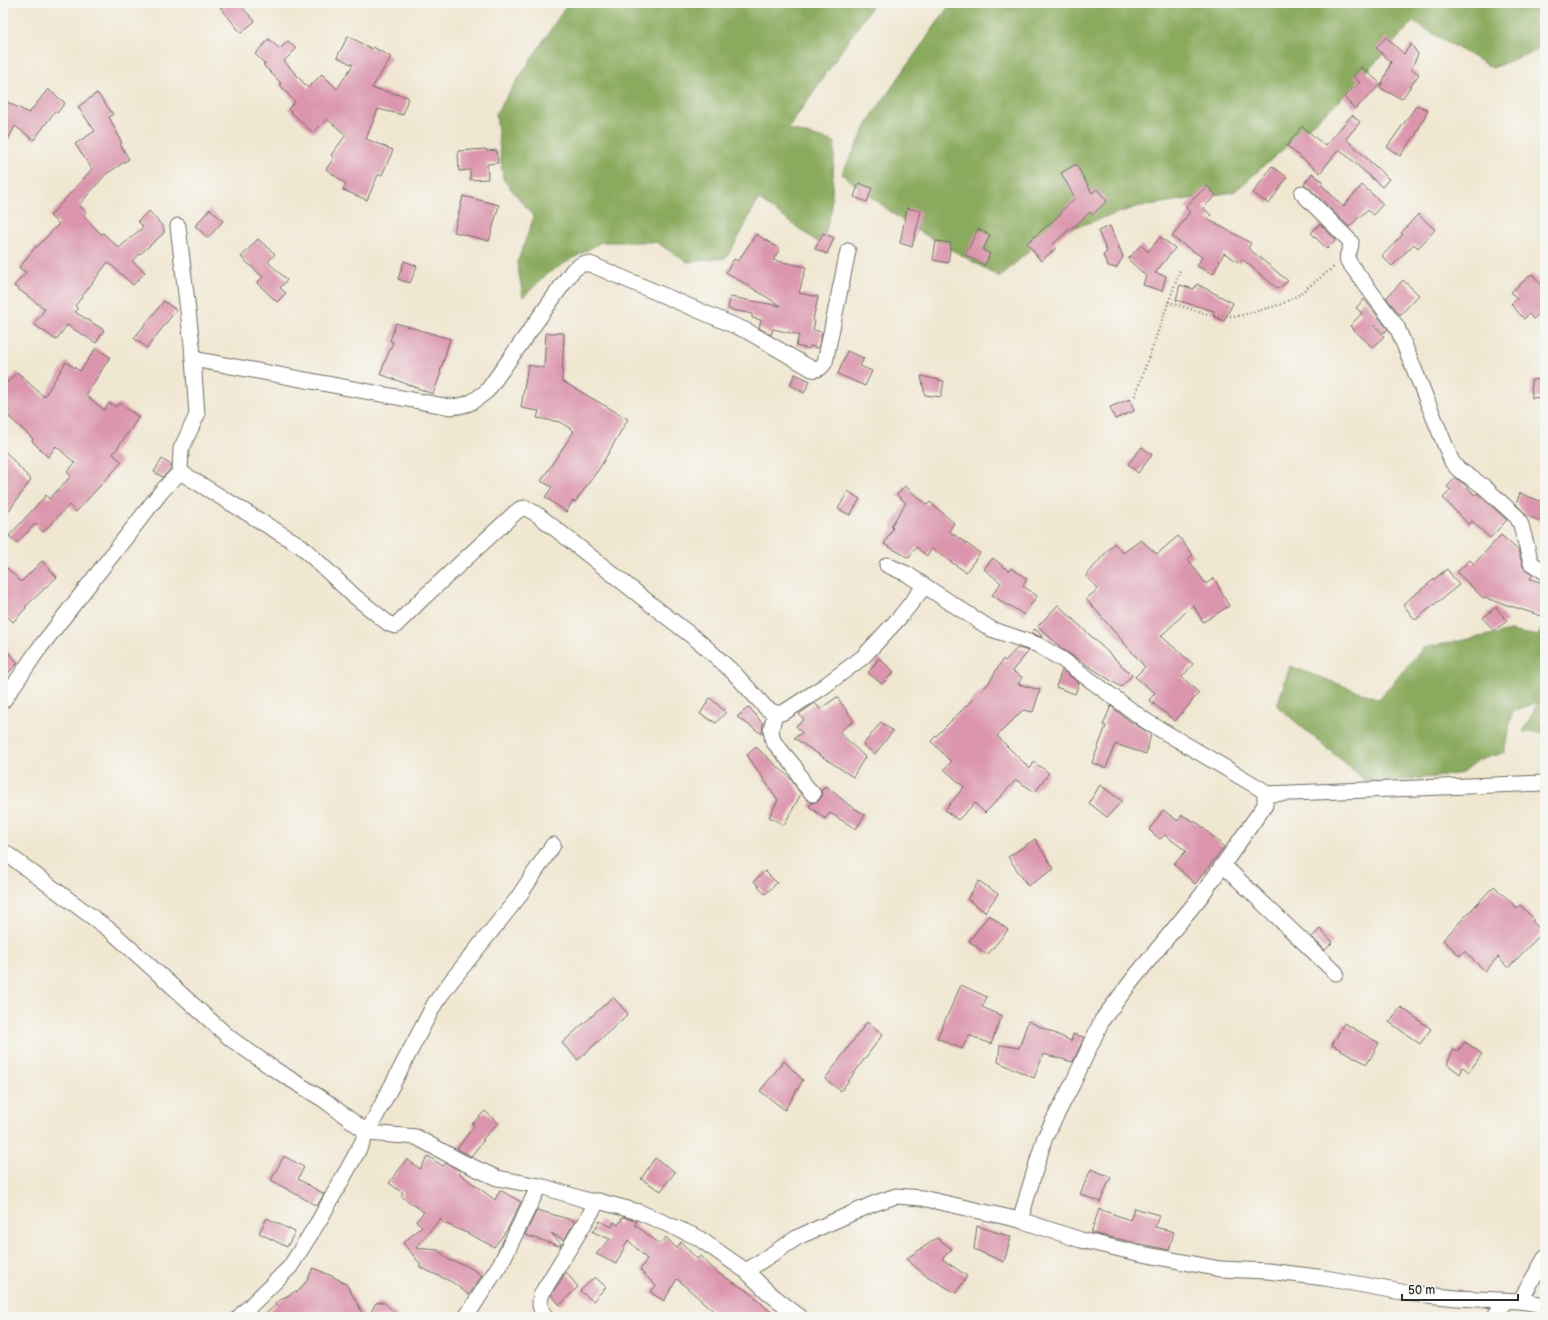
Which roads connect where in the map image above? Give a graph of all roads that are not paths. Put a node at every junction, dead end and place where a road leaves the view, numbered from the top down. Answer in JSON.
{"nodes":[{"id":1,"x":1302,"y":193,"type":"dead end"},
{"id":2,"x":178,"y":226,"type":"dead end"},
{"id":3,"x":848,"y":251,"type":"dead end"},
{"id":4,"x":193,"y":359,"type":"junction"},
{"id":5,"x":180,"y":472,"type":"junction"},
{"id":6,"x":887,"y":565,"type":"dead end"},
{"id":7,"x":1545,"y":572,"type":"edge"},
{"id":8,"x":928,"y":588,"type":"junction"},
{"id":9,"x":3,"y":701,"type":"edge"},
{"id":10,"x":774,"y":712,"type":"junction"},
{"id":11,"x":1545,"y":783,"type":"edge"},
{"id":12,"x":813,"y":794,"type":"dead end"},
{"id":13,"x":1265,"y":794,"type":"junction"},
{"id":14,"x":553,"y":845,"type":"dead end"},
{"id":15,"x":3,"y":851,"type":"edge"},
{"id":16,"x":1223,"y":865,"type":"junction"},
{"id":17,"x":1336,"y":973,"type":"dead end"},
{"id":18,"x":368,"y":1134,"type":"junction"},
{"id":19,"x":539,"y":1186,"type":"junction"},
{"id":20,"x":598,"y":1201,"type":"junction"},
{"id":21,"x":1020,"y":1220,"type":"junction"},
{"id":22,"x":1545,"y":1258,"type":"edge"},
{"id":23,"x":746,"y":1271,"type":"junction"},
{"id":24,"x":1513,"y":1301,"type":"junction"},
{"id":25,"x":1545,"y":1305,"type":"edge"},
{"id":26,"x":238,"y":1317,"type":"edge"},
{"id":27,"x":466,"y":1317,"type":"edge"},
{"id":28,"x":546,"y":1317,"type":"edge"},
{"id":29,"x":800,"y":1317,"type":"edge"},
{"id":30,"x":1494,"y":1317,"type":"edge"}],
"edges":[{"from":1,"to":7,"type":"street"},
{"from":2,"to":4,"type":"street"},
{"from":3,"to":4,"type":"street"},
{"from":4,"to":5,"type":"street"},
{"from":5,"to":9,"type":"street"},
{"from":5,"to":10,"type":"street"},
{"from":6,"to":8,"type":"street"},
{"from":8,"to":10,"type":"street"},
{"from":8,"to":13,"type":"street"},
{"from":10,"to":12,"type":"street"},
{"from":11,"to":13,"type":"street"},
{"from":13,"to":16,"type":"street"},
{"from":14,"to":18,"type":"street"},
{"from":15,"to":18,"type":"street"},
{"from":16,"to":17,"type":"street"},
{"from":16,"to":21,"type":"street"},
{"from":18,"to":19,"type":"street"},
{"from":18,"to":26,"type":"street"},
{"from":19,"to":20,"type":"street"},
{"from":19,"to":27,"type":"street"},
{"from":20,"to":23,"type":"street"},
{"from":20,"to":28,"type":"street"},
{"from":21,"to":23,"type":"street"},
{"from":21,"to":24,"type":"street"},
{"from":22,"to":24,"type":"street"},
{"from":23,"to":29,"type":"street"},
{"from":24,"to":25,"type":"street"},
{"from":24,"to":30,"type":"street"}]}
